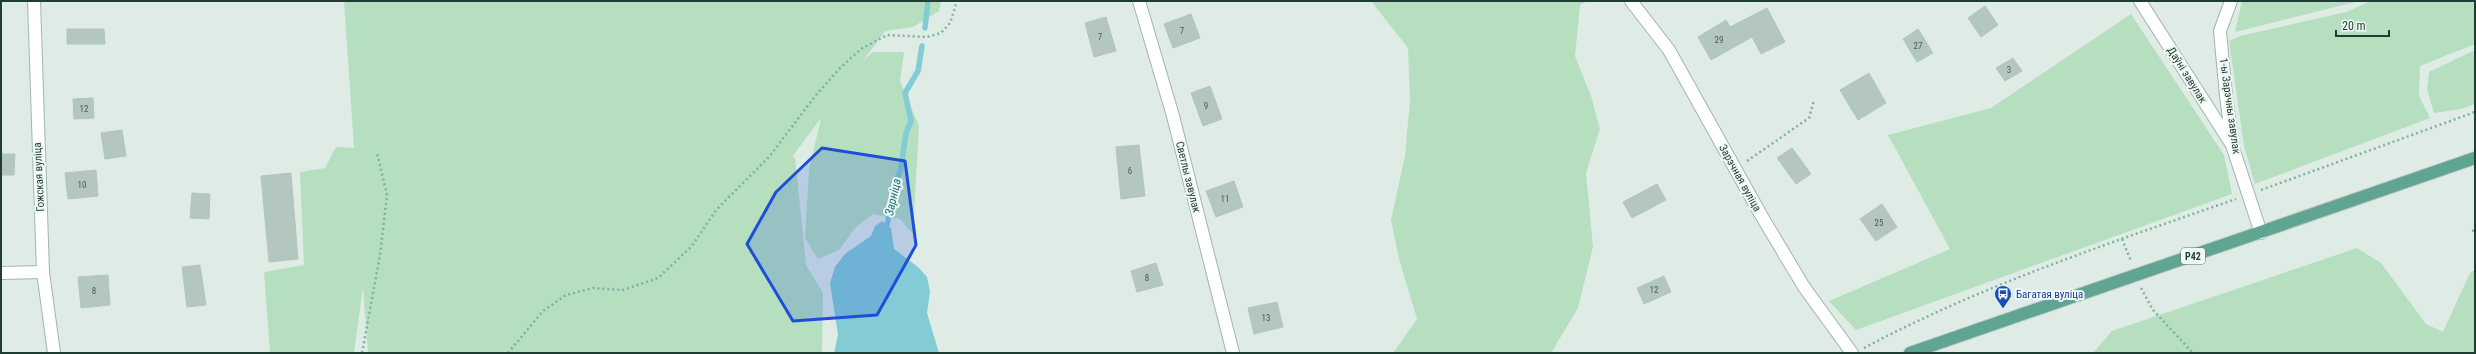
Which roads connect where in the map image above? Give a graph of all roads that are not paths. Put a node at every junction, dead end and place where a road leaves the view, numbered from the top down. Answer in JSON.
{"nodes":[{"id":1,"x":34,"y":1,"type":"edge"},
{"id":2,"x":1139,"y":1,"type":"edge"},
{"id":3,"x":1632,"y":1,"type":"edge"},
{"id":4,"x":2140,"y":1,"type":"edge"},
{"id":5,"x":2231,"y":1,"type":"edge"},
{"id":6,"x":2233,"y":148,"type":"junction"},
{"id":7,"x":2475,"y":158,"type":"edge"},
{"id":8,"x":2261,"y":233,"type":"junction"},
{"id":9,"x":44,"y":272,"type":"junction"},
{"id":10,"x":1,"y":273,"type":"edge"},
{"id":11,"x":1857,"y":351,"type":"edge"},
{"id":12,"x":54,"y":353,"type":"edge"},
{"id":13,"x":1233,"y":353,"type":"edge"},
{"id":14,"x":1910,"y":353,"type":"edge"}],
"edges":[{"from":1,"to":9,"type":"street","name":"Гожская вуліца"},
{"from":2,"to":13,"type":"street","name":"Светлы завулак"},
{"from":3,"to":11,"type":"street","name":"Зарэчная вуліца"},
{"from":4,"to":6,"type":"street","name":"Даўні завулак"},
{"from":5,"to":6,"type":"street","name":"1-ы Зарэчны завулак"},
{"from":6,"to":8,"type":"street","name":"1-ы Зарэчны завулак"},
{"from":7,"to":8,"type":"main road","number":"Р42"},
{"from":8,"to":14,"type":"main road","number":"Р42"},
{"from":9,"to":10,"type":"street"},
{"from":9,"to":12,"type":"street","name":"Гожская вуліца"}]}
